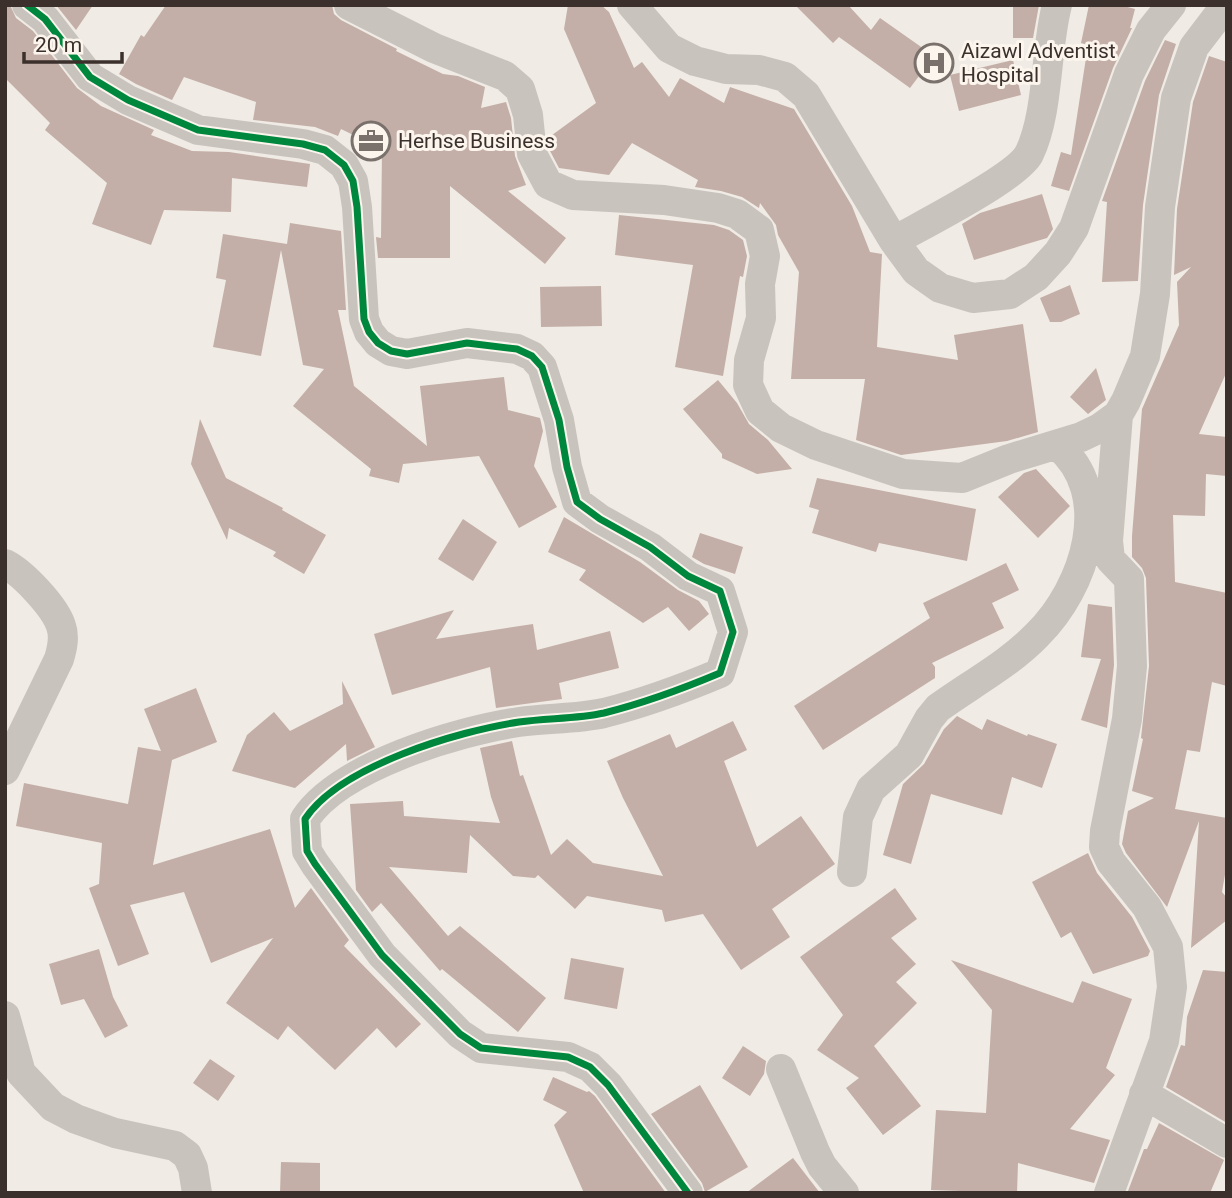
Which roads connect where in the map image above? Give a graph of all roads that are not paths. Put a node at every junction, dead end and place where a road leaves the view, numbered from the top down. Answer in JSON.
{"nodes":[{"id":1,"x":27,"y":5,"type":"edge"},
{"id":2,"x":349,"y":5,"type":"edge"},
{"id":3,"x":632,"y":5,"type":"edge"},
{"id":4,"x":1057,"y":5,"type":"edge"},
{"id":5,"x":1171,"y":5,"type":"edge"},
{"id":6,"x":1226,"y":5,"type":"edge"},
{"id":7,"x":894,"y":241,"type":"junction"},
{"id":8,"x":1118,"y":415,"type":"junction"},
{"id":9,"x":1057,"y":445,"type":"junction"},
{"id":10,"x":5,"y":564,"type":"edge"},
{"id":11,"x":5,"y":770,"type":"edge"},
{"id":12,"x":852,"y":872,"type":"dead end"},
{"id":13,"x":5,"y":1016,"type":"edge"},
{"id":14,"x":781,"y":1069,"type":"dead end"},
{"id":15,"x":1144,"y":1094,"type":"junction"},
{"id":16,"x":1227,"y":1143,"type":"edge"},
{"id":17,"x":197,"y":1193,"type":"edge"},
{"id":18,"x":688,"y":1193,"type":"edge"},
{"id":19,"x":844,"y":1193,"type":"edge"},
{"id":20,"x":1109,"y":1193,"type":"edge"}],
"edges":[{"from":1,"to":18,"type":"street"},
{"from":2,"to":9,"type":"street"},
{"from":3,"to":7,"type":"street"},
{"from":4,"to":7,"type":"street"},
{"from":5,"to":7,"type":"street"},
{"from":6,"to":8,"type":"street"},
{"from":8,"to":9,"type":"street"},
{"from":8,"to":15,"type":"street"},
{"from":9,"to":12,"type":"street"},
{"from":10,"to":11,"type":"street"},
{"from":13,"to":17,"type":"street"},
{"from":14,"to":19,"type":"street"},
{"from":15,"to":16,"type":"street"},
{"from":15,"to":20,"type":"street"}]}
